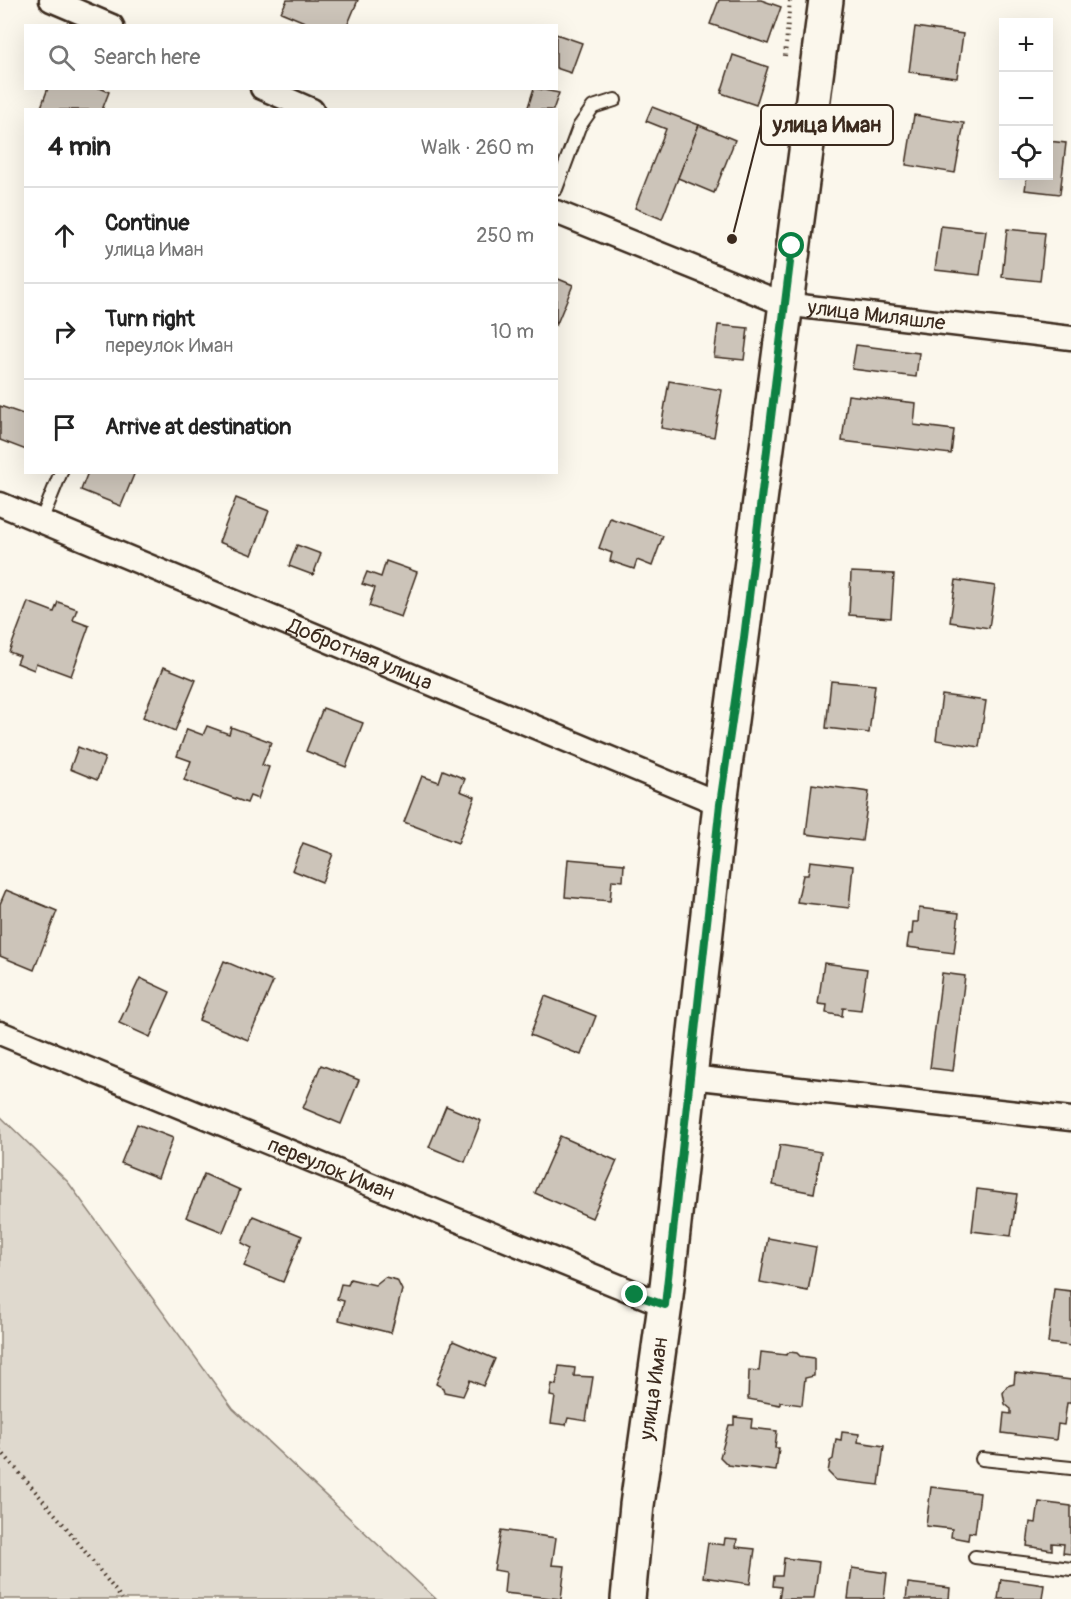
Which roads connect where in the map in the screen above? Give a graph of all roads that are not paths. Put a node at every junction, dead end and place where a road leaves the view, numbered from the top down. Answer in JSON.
{"nodes":[{"id":1,"x":51,"y":0,"type":"edge"},
{"id":2,"x":826,"y":0,"type":"edge"},
{"id":3,"x":107,"y":24,"type":"edge"},
{"id":4,"x":267,"y":90,"type":"edge"},
{"id":5,"x":615,"y":100,"type":"dead end"},
{"id":6,"x":307,"y":108,"type":"edge"},
{"id":7,"x":558,"y":184,"type":"edge"},
{"id":8,"x":558,"y":213,"type":"edge"},
{"id":9,"x":784,"y":304,"type":"junction"},
{"id":10,"x":1071,"y":338,"type":"edge"},
{"id":11,"x":60,"y":474,"type":"edge"},
{"id":12,"x":0,"y":504,"type":"edge"},
{"id":13,"x":41,"y":521,"type":"junction"},
{"id":14,"x":720,"y":804,"type":"junction"},
{"id":15,"x":0,"y":1033,"type":"edge"},
{"id":16,"x":690,"y":1077,"type":"junction"},
{"id":17,"x":1071,"y":1119,"type":"edge"},
{"id":18,"x":665,"y":1305,"type":"junction"},
{"id":19,"x":982,"y":1459,"type":"dead end"},
{"id":20,"x":1071,"y":1468,"type":"edge"},
{"id":21,"x":975,"y":1557,"type":"dead end"},
{"id":22,"x":1071,"y":1569,"type":"edge"},
{"id":23,"x":628,"y":1599,"type":"edge"}],
"edges":[{"from":1,"to":3,"type":"street"},
{"from":2,"to":9,"type":"street","name":"улица Иман"},
{"from":4,"to":6,"type":"street"},
{"from":5,"to":7,"type":"lane"},
{"from":8,"to":9,"type":"street","name":"улица Миляшле"},
{"from":9,"to":10,"type":"street","name":"улица Миляшле"},
{"from":9,"to":14,"type":"street","name":"улица Иман"},
{"from":11,"to":13,"type":"lane"},
{"from":12,"to":13,"type":"street","name":"Добротная улица"},
{"from":13,"to":14,"type":"street","name":"Добротная улица"},
{"from":14,"to":16,"type":"street","name":"улица Иман"},
{"from":15,"to":18,"type":"street","name":"переулок Иман"},
{"from":16,"to":17,"type":"street"},
{"from":16,"to":18,"type":"street","name":"улица Иман"},
{"from":18,"to":23,"type":"street","name":"улица Иман"},
{"from":19,"to":20,"type":"lane"},
{"from":21,"to":22,"type":"lane"}]}
